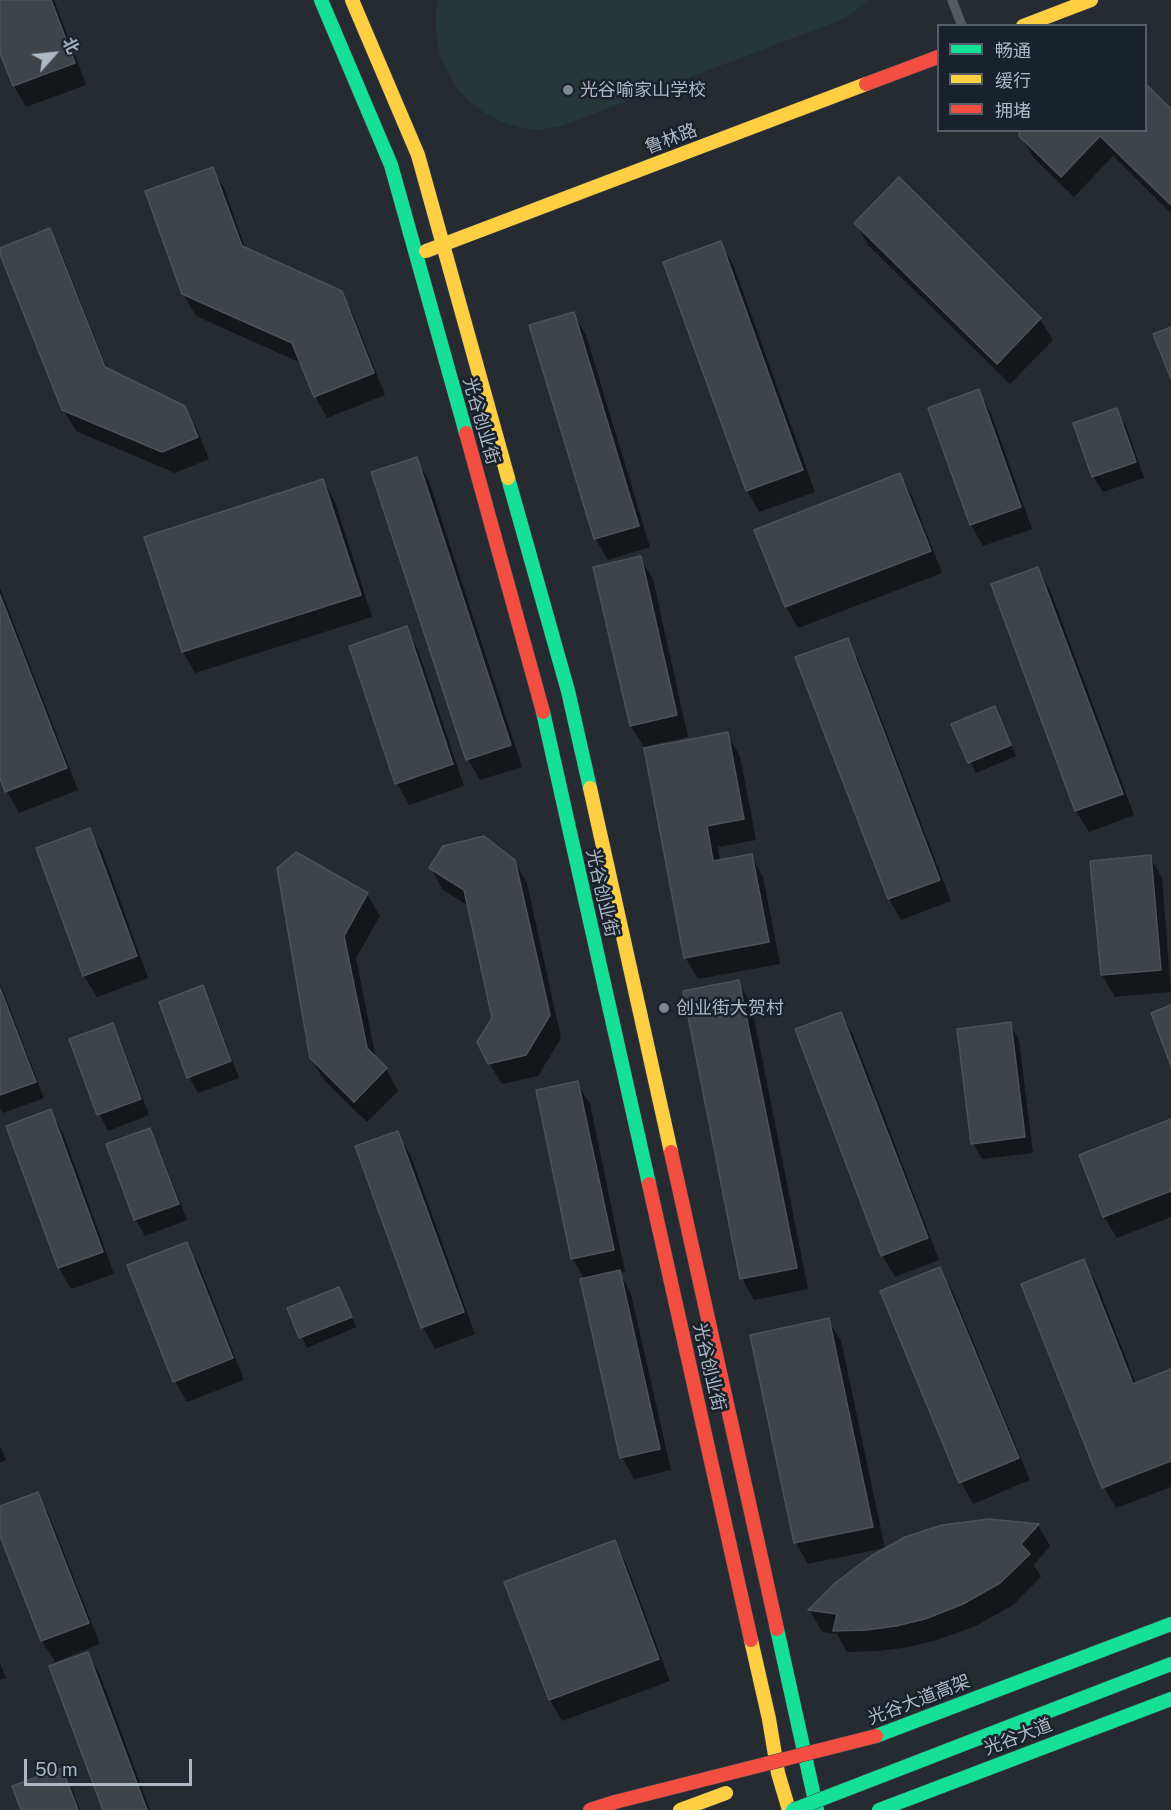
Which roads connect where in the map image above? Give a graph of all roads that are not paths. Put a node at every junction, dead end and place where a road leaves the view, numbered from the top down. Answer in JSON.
{"nodes":[{"id":1,"x":321,"y":0,"type":"edge"},
{"id":2,"x":352,"y":0,"type":"edge"},
{"id":3,"x":952,"y":0,"type":"edge"},
{"id":4,"x":1091,"y":0,"type":"edge"},
{"id":5,"x":961,"y":24,"type":"edge"},
{"id":6,"x":1028,"y":24,"type":"edge"},
{"id":7,"x":937,"y":58,"type":"edge"},
{"id":8,"x":443,"y":244,"type":"junction"},
{"id":9,"x":416,"y":254,"type":"junction"},
{"id":10,"x":1171,"y":1610,"type":"edge"},
{"id":11,"x":1171,"y":1624,"type":"edge"},
{"id":12,"x":1095,"y":1638,"type":"dead end"},
{"id":13,"x":1171,"y":1664,"type":"edge"},
{"id":14,"x":1171,"y":1699,"type":"edge"},
{"id":15,"x":873,"y":1730,"type":"junction"},
{"id":16,"x":808,"y":1767,"type":"junction"},
{"id":17,"x":772,"y":1775,"type":"junction"},
{"id":18,"x":734,"y":1790,"type":"dead end"},
{"id":19,"x":674,"y":1806,"type":"edge"},
{"id":20,"x":590,"y":1810,"type":"edge"},
{"id":21,"x":791,"y":1810,"type":"edge"},
{"id":22,"x":817,"y":1810,"type":"edge"},
{"id":23,"x":879,"y":1810,"type":"edge"}],
"edges":[{"from":1,"to":9,"type":"main road","name":"光谷创业街"},
{"from":2,"to":8,"type":"main road","name":"光谷创业街"},
{"from":3,"to":5,"type":"lane"},
{"from":4,"to":6,"type":"main road"},
{"from":7,"to":8,"type":"main road","name":"鲁林路"},
{"from":8,"to":9,"type":"main road","name":"鲁林路"},
{"from":8,"to":16,"type":"main road","name":"光谷创业街"},
{"from":9,"to":17,"type":"main road","name":"光谷创业街"},
{"from":10,"to":12,"type":"main road"},
{"from":11,"to":15,"type":"main road","name":"光谷大道高架"},
{"from":13,"to":21,"type":"main road","bridge":true},
{"from":14,"to":23,"type":"main road","name":"光谷大道"},
{"from":15,"to":16,"type":"main road"},
{"from":15,"to":17,"type":"main road","name":"光谷大道高架","bridge":true},
{"from":15,"to":20,"type":"main road","bridge":true},
{"from":16,"to":17,"type":"main road"},
{"from":16,"to":22,"type":"main road","name":"光谷创业街"},
{"from":17,"to":19,"type":"main road"},
{"from":17,"to":21,"type":"main road","name":"光谷创业街"},
{"from":18,"to":19,"type":"main road","bridge":true}]}
